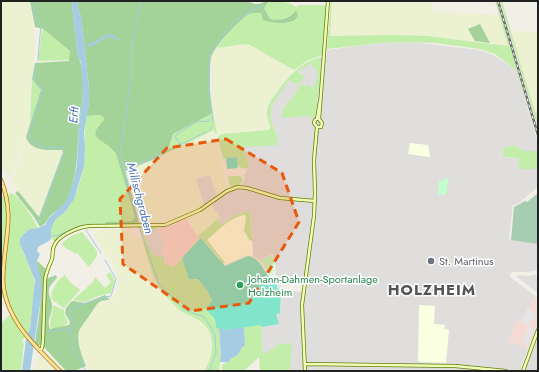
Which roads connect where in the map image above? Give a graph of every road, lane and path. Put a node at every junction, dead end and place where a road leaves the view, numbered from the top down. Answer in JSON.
{"nodes":[{"id":1,"x":328,"y":1,"type":"edge"},
{"id":2,"x":318,"y":119,"type":"junction"},
{"id":3,"x":317,"y":127,"type":"junction"},
{"id":4,"x":1,"y":180,"type":"edge"},
{"id":5,"x":315,"y":201,"type":"junction"},
{"id":6,"x":538,"y":330,"type":"edge"},
{"id":7,"x":40,"y":351,"type":"junction"},
{"id":8,"x":305,"y":364,"type":"junction"},
{"id":9,"x":60,"y":371,"type":"edge"},
{"id":10,"x":305,"y":371,"type":"edge"},
{"id":11,"x":506,"y":371,"type":"edge"},
{"id":12,"x":523,"y":371,"type":"edge"}],
"edges":[{"from":1,"to":2,"type":"main road"},
{"from":2,"to":3,"type":"main road"},
{"from":2,"to":3,"type":"main road"},
{"from":3,"to":5,"type":"main road"},
{"from":4,"to":7,"type":"main road"},
{"from":5,"to":7,"type":"main road"},
{"from":5,"to":8,"type":"main road"},
{"from":6,"to":12,"type":"main road"},
{"from":7,"to":9,"type":"main road"},
{"from":8,"to":10,"type":"main road"},
{"from":8,"to":11,"type":"main road"}]}
